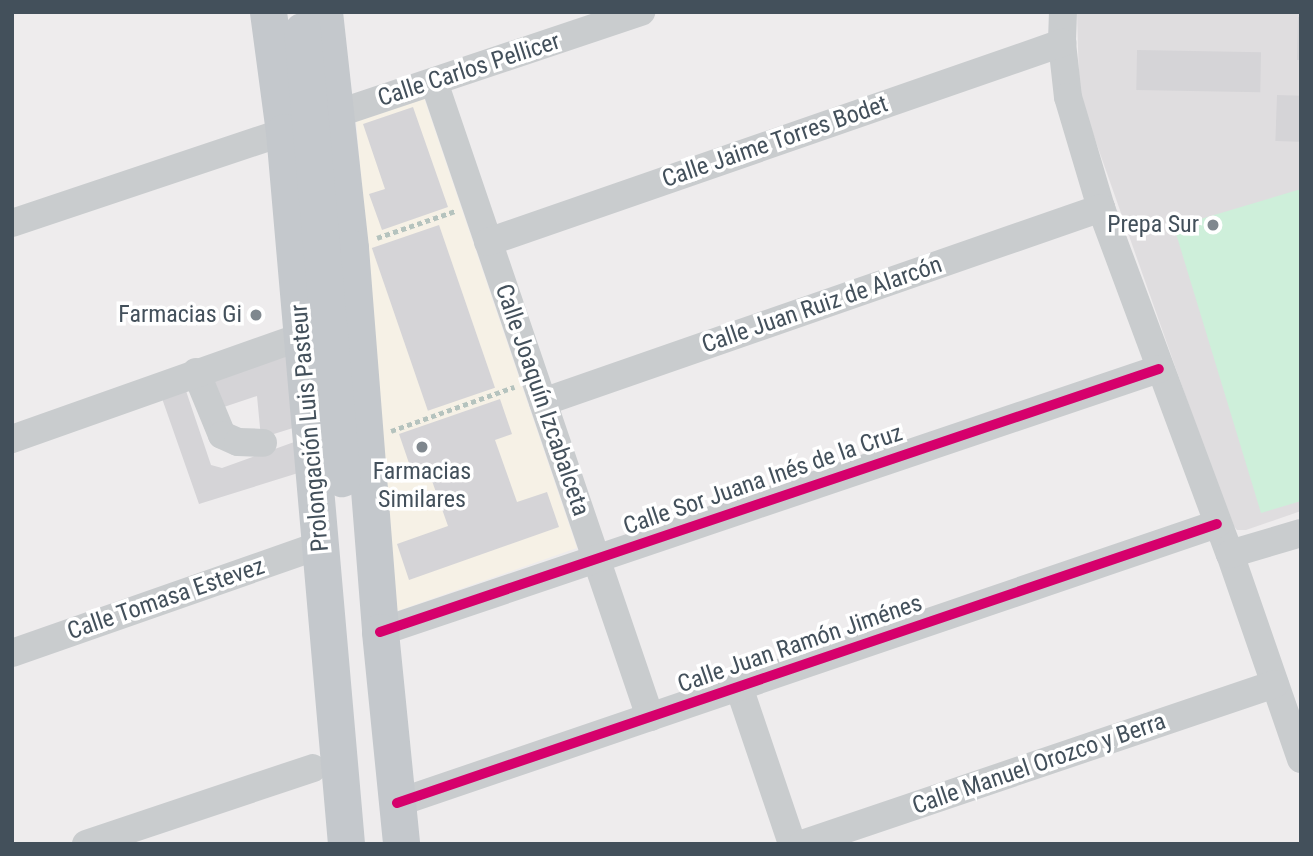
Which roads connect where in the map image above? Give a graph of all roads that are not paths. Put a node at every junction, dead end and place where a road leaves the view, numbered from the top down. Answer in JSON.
{"nodes":[{"id":1,"x":268,"y":12,"type":"edge"},
{"id":2,"x":300,"y":12,"type":"edge"},
{"id":3,"x":324,"y":12,"type":"edge"},
{"id":4,"x":641,"y":12,"type":"edge"},
{"id":5,"x":1063,"y":12,"type":"edge"},
{"id":6,"x":1062,"y":43,"type":"junction"},
{"id":7,"x":434,"y":82,"type":"junction"},
{"id":8,"x":337,"y":114,"type":"junction"},
{"id":9,"x":285,"y":132,"type":"junction"},
{"id":10,"x":1101,"y":208,"type":"junction"},
{"id":11,"x":12,"y":223,"type":"edge"},
{"id":12,"x":488,"y":242,"type":"junction"},
{"id":13,"x":303,"y":335,"type":"junction"},
{"id":14,"x":1159,"y":369,"type":"junction"},
{"id":15,"x":195,"y":372,"type":"junction"},
{"id":16,"x":539,"y":391,"type":"junction"},
{"id":17,"x":12,"y":439,"type":"edge"},
{"id":18,"x":263,"y":443,"type":"dead end"},
{"id":19,"x":1217,"y":524,"type":"junction"},
{"id":20,"x":1301,"y":533,"type":"edge"},
{"id":21,"x":320,"y":545,"type":"junction"},
{"id":22,"x":1230,"y":554,"type":"junction"},
{"id":23,"x":596,"y":559,"type":"junction"},
{"id":24,"x":380,"y":632,"type":"junction"},
{"id":25,"x":12,"y":653,"type":"edge"},
{"id":26,"x":1275,"y":684,"type":"junction"},
{"id":27,"x":739,"y":687,"type":"junction"},
{"id":28,"x":649,"y":717,"type":"junction"},
{"id":29,"x":1301,"y":760,"type":"edge"},
{"id":30,"x":313,"y":768,"type":"dead end"},
{"id":31,"x":397,"y":803,"type":"junction"},
{"id":32,"x":86,"y":844,"type":"edge"},
{"id":33,"x":346,"y":844,"type":"edge"},
{"id":34,"x":376,"y":844,"type":"edge"},
{"id":35,"x":401,"y":844,"type":"edge"},
{"id":36,"x":792,"y":844,"type":"edge"},
{"id":37,"x":802,"y":844,"type":"edge"}],
"edges":[{"from":1,"to":9,"type":"main road","name":"Prolongación Luis Pasteur"},
{"from":2,"to":34,"type":"main road","name":"Prolongación Luis Pasteur"},
{"from":3,"to":8,"type":"main road"},
{"from":4,"to":7,"type":"street","name":"Calle Carlos Pellicer"},
{"from":5,"to":6,"type":"street"},
{"from":6,"to":10,"type":"street"},
{"from":6,"to":12,"type":"street","name":"Calle Jaime Torres Bodet"},
{"from":7,"to":8,"type":"street","name":"Calle Carlos Pellicer"},
{"from":7,"to":12,"type":"street","name":"Calle Joaquín Izcabalceta"},
{"from":8,"to":24,"type":"main road"},
{"from":9,"to":11,"type":"street"},
{"from":9,"to":13,"type":"main road","name":"Prolongación Luis Pasteur"},
{"from":10,"to":14,"type":"street"},
{"from":10,"to":16,"type":"street","name":"Calle Juan Ruiz de Alarcón"},
{"from":12,"to":16,"type":"street","name":"Calle Joaquín Izcabalceta"},
{"from":13,"to":15,"type":"street"},
{"from":13,"to":21,"type":"main road","name":"Prolongación Luis Pasteur"},
{"from":14,"to":19,"type":"street"},
{"from":14,"to":23,"type":"street","name":"Calle Sor Juana Inés de la Cruz"},
{"from":15,"to":17,"type":"street"},
{"from":15,"to":18,"type":"street"},
{"from":16,"to":23,"type":"street","name":"Calle Joaquín Izcabalceta"},
{"from":19,"to":22,"type":"street"},
{"from":19,"to":27,"type":"street","name":"Calle Juan Ramón Jiménes"},
{"from":20,"to":22,"type":"street"},
{"from":21,"to":25,"type":"street","name":"Calle Tomasa Estevez"},
{"from":21,"to":33,"type":"main road","name":"Prolongación Luis Pasteur"},
{"from":22,"to":26,"type":"street"},
{"from":23,"to":24,"type":"street","name":"Calle Sor Juana Inés de la Cruz"},
{"from":23,"to":28,"type":"street","name":"Calle Joaquín Izcabalceta"},
{"from":24,"to":31,"type":"main road"},
{"from":26,"to":29,"type":"street"},
{"from":26,"to":37,"type":"street","name":"Calle Manuel Orozco y Berra"},
{"from":27,"to":28,"type":"street","name":"Calle Juan Ramón Jiménes"},
{"from":27,"to":36,"type":"street"},
{"from":28,"to":31,"type":"street","name":"Calle Juan Ramón Jiménes"},
{"from":30,"to":32,"type":"street"},
{"from":31,"to":35,"type":"main road"}]}
